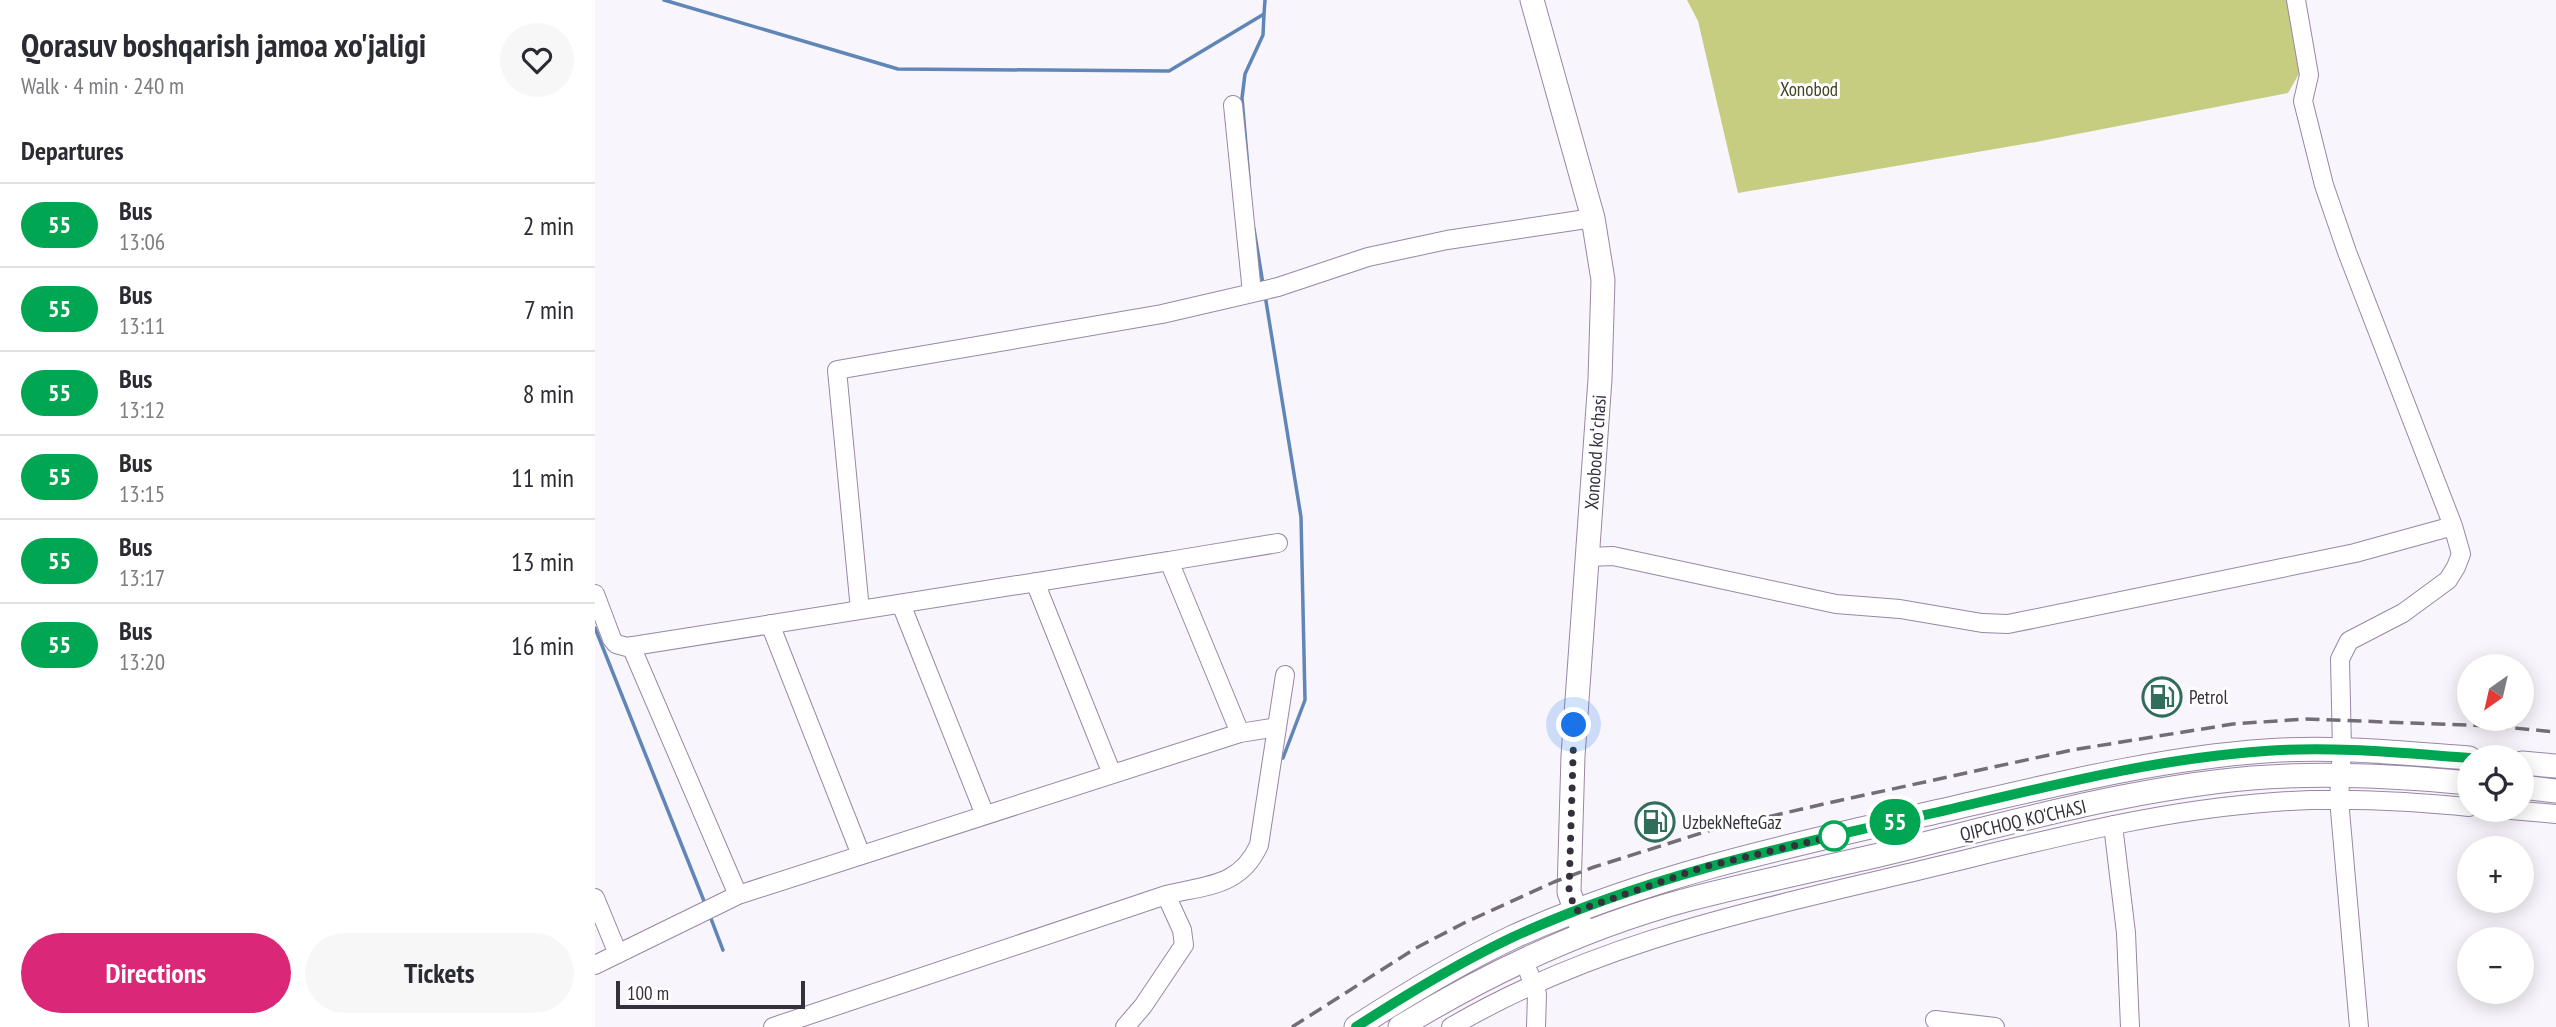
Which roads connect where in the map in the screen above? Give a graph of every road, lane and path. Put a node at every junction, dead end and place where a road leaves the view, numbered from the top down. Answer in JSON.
{"nodes":[{"id":1,"x":1532,"y":0,"type":"edge"},
{"id":2,"x":2296,"y":0,"type":"edge"},
{"id":3,"x":1233,"y":105,"type":"dead end"},
{"id":4,"x":1593,"y":218,"type":"junction"},
{"id":5,"x":1252,"y":293,"type":"junction"},
{"id":6,"x":2453,"y":526,"type":"junction"},
{"id":7,"x":1279,"y":543,"type":"dead end"},
{"id":8,"x":1588,"y":557,"type":"junction"},
{"id":9,"x":1169,"y":561,"type":"junction"},
{"id":10,"x":1035,"y":582,"type":"junction"},
{"id":11,"x":595,"y":594,"type":"edge"},
{"id":12,"x":901,"y":604,"type":"junction"},
{"id":13,"x":860,"y":610,"type":"junction"},
{"id":14,"x":770,"y":624,"type":"junction"},
{"id":15,"x":631,"y":646,"type":"junction"},
{"id":16,"x":1285,"y":675,"type":"dead end"},
{"id":17,"x":1277,"y":727,"type":"junction"},
{"id":18,"x":1240,"y":733,"type":"junction"},
{"id":19,"x":2342,"y":749,"type":"junction"},
{"id":20,"x":2457,"y":757,"type":"edge"},
{"id":21,"x":2534,"y":764,"type":"edge"},
{"id":22,"x":2556,"y":766,"type":"edge"},
{"id":23,"x":1112,"y":774,"type":"junction"},
{"id":24,"x":2340,"y":774,"type":"junction"},
{"id":25,"x":2457,"y":782,"type":"edge"},
{"id":26,"x":2534,"y":789,"type":"edge"},
{"id":27,"x":2556,"y":791,"type":"edge"},
{"id":28,"x":2339,"y":799,"type":"junction"},
{"id":29,"x":2457,"y":806,"type":"edge"},
{"id":30,"x":2534,"y":812,"type":"edge"},
{"id":31,"x":2556,"y":814,"type":"edge"},
{"id":32,"x":985,"y":815,"type":"junction"},
{"id":33,"x":2113,"y":825,"type":"junction"},
{"id":34,"x":861,"y":855,"type":"junction"},
{"id":35,"x":738,"y":895,"type":"junction"},
{"id":36,"x":1165,"y":895,"type":"junction"},
{"id":37,"x":595,"y":898,"type":"edge"},
{"id":38,"x":1576,"y":911,"type":"junction"},
{"id":39,"x":1584,"y":935,"type":"junction"},
{"id":40,"x":1514,"y":937,"type":"junction"},
{"id":41,"x":618,"y":954,"type":"junction"},
{"id":42,"x":1524,"y":960,"type":"junction"},
{"id":43,"x":595,"y":965,"type":"edge"},
{"id":44,"x":1533,"y":984,"type":"junction"},
{"id":45,"x":1935,"y":1020,"type":"dead end"},
{"id":46,"x":773,"y":1027,"type":"edge"},
{"id":47,"x":1125,"y":1027,"type":"edge"},
{"id":48,"x":1356,"y":1027,"type":"edge"},
{"id":49,"x":1400,"y":1027,"type":"edge"},
{"id":50,"x":1451,"y":1027,"type":"edge"},
{"id":51,"x":1536,"y":1027,"type":"edge"},
{"id":52,"x":1995,"y":1027,"type":"edge"},
{"id":53,"x":2130,"y":1027,"type":"edge"},
{"id":54,"x":2359,"y":1027,"type":"edge"}],
"edges":[{"from":1,"to":4,"type":"main road","name":"Xonobod koʻchasi"},
{"from":2,"to":6,"type":"street"},
{"from":3,"to":5,"type":"street"},
{"from":4,"to":5,"type":"street"},
{"from":4,"to":8,"type":"main road","name":"Xonobod koʻchasi"},
{"from":5,"to":13,"type":"street"},
{"from":6,"to":8,"type":"street"},
{"from":6,"to":19,"type":"street"},
{"from":7,"to":9,"type":"street"},
{"from":8,"to":38,"type":"main road","name":"Xonobod koʻchasi"},
{"from":9,"to":10,"type":"street"},
{"from":9,"to":18,"type":"street"},
{"from":10,"to":12,"type":"street"},
{"from":10,"to":23,"type":"street"},
{"from":11,"to":15,"type":"street"},
{"from":12,"to":13,"type":"street"},
{"from":12,"to":32,"type":"street"},
{"from":13,"to":14,"type":"street"},
{"from":14,"to":15,"type":"street"},
{"from":14,"to":34,"type":"street"},
{"from":15,"to":35,"type":"street"},
{"from":16,"to":17,"type":"street"},
{"from":17,"to":18,"type":"street"},
{"from":17,"to":36,"type":"street"},
{"from":18,"to":23,"type":"street"},
{"from":19,"to":20,"type":"main road","name":"QIPCHOQ KO'CHASI"},
{"from":19,"to":24,"type":"street"},
{"from":19,"to":38,"type":"main road","name":"QIPCHOQ KO'CHASI"},
{"from":21,"to":22,"type":"main road"},
{"from":23,"to":32,"type":"street"},
{"from":24,"to":25,"type":"main road","name":"QIPCHOQ KO'CHASI"},
{"from":24,"to":28,"type":"street"},
{"from":24,"to":39,"type":"main road","name":"QIPCHOQ KO'CHASI"},
{"from":26,"to":27,"type":"main road"},
{"from":28,"to":29,"type":"street"},
{"from":28,"to":33,"type":"street"},
{"from":28,"to":54,"type":"street"},
{"from":30,"to":31,"type":"street"},
{"from":32,"to":34,"type":"street"},
{"from":33,"to":44,"type":"street"},
{"from":33,"to":53,"type":"street"},
{"from":34,"to":35,"type":"street"},
{"from":35,"to":41,"type":"street"},
{"from":36,"to":46,"type":"street"},
{"from":36,"to":47,"type":"street"},
{"from":37,"to":41,"type":"street"},
{"from":38,"to":39,"type":"main road","name":"Xonobod koʻchasi"},
{"from":38,"to":40,"type":"main road","name":"QIPCHOQ KO'CHASI"},
{"from":39,"to":42,"type":"main road","name":"QIPCHOQ KO'CHASI"},
{"from":40,"to":42,"type":"main road"},
{"from":40,"to":48,"type":"main road","name":"QIPCHOQ KO'CHASI"},
{"from":41,"to":43,"type":"street"},
{"from":42,"to":44,"type":"street"},
{"from":42,"to":49,"type":"main road","name":"QIPCHOQ KO'CHASI"},
{"from":44,"to":50,"type":"street"},
{"from":44,"to":51,"type":"street"},
{"from":45,"to":52,"type":"street"}]}
